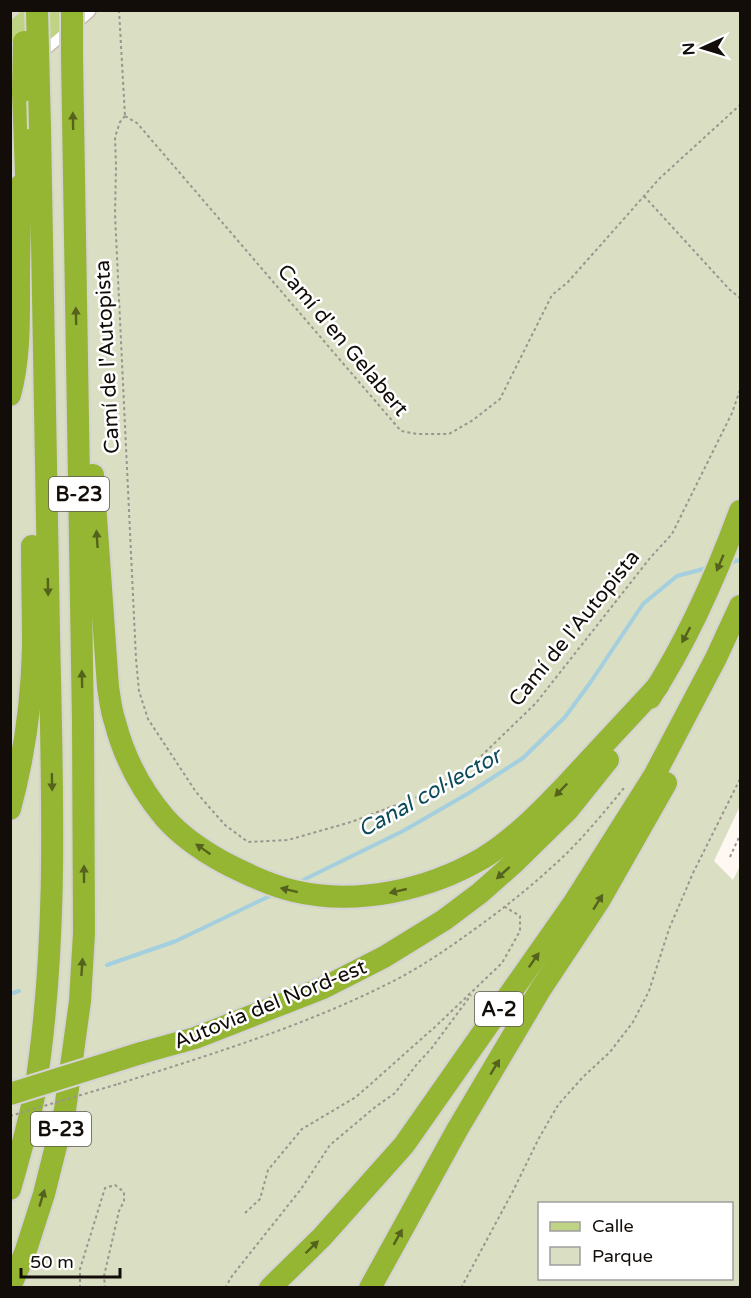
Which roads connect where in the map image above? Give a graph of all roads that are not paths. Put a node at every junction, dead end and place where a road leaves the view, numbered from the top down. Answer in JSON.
{"nodes":[{"id":1,"x":25,"y":10,"type":"edge"},
{"id":2,"x":38,"y":10,"type":"edge"},
{"id":3,"x":70,"y":10,"type":"edge"},
{"id":4,"x":88,"y":10,"type":"edge"},
{"id":5,"x":10,"y":34,"type":"edge"},
{"id":6,"x":10,"y":61,"type":"edge"},
{"id":7,"x":17,"y":84,"type":"edge"},
{"id":8,"x":32,"y":132,"type":"junction"},
{"id":9,"x":76,"y":349,"type":"junction"},
{"id":10,"x":10,"y":395,"type":"edge"},
{"id":11,"x":739,"y":517,"type":"edge"},
{"id":12,"x":741,"y":606,"type":"edge"},
{"id":13,"x":736,"y":635,"type":"edge"},
{"id":14,"x":658,"y":686,"type":"junction"},
{"id":15,"x":10,"y":809,"type":"edge"},
{"id":16,"x":10,"y":1094,"type":"edge"},
{"id":17,"x":10,"y":1189,"type":"edge"},
{"id":18,"x":25,"y":1253,"type":"junction"},
{"id":19,"x":10,"y":1287,"type":"edge"},
{"id":20,"x":18,"y":1287,"type":"edge"},
{"id":21,"x":270,"y":1287,"type":"edge"},
{"id":22,"x":370,"y":1287,"type":"edge"}],
"edges":[{"from":1,"to":7,"type":"highway","bridge":true},
{"from":2,"to":5,"type":"main road"},
{"from":2,"to":8,"type":"highway","number":"B-23","bridge":true},
{"from":3,"to":6,"type":"main road"},
{"from":9,"to":3,"type":"highway","number":"B-23","one_way":true,"bridge":true},
{"from":4,"to":7,"type":"lane"},
{"from":7,"to":8,"type":"highway"},
{"from":8,"to":10,"type":"highway"},
{"from":8,"to":15,"type":"highway"},
{"from":8,"to":17,"type":"highway","number":"B-23","one_way":true},
{"from":14,"to":9,"type":"highway","one_way":true},
{"from":18,"to":9,"type":"highway","number":"B-23","one_way":true},
{"from":11,"to":14,"type":"highway","name":"Autovia del Nord-est","one_way":true},
{"from":12,"to":13,"type":"highway","number":"A-2"},
{"from":21,"to":13,"type":"highway","number":"A-2","one_way":true},
{"from":22,"to":13,"type":"highway","one_way":true},
{"from":14,"to":16,"type":"highway","name":"Autovia del Nord-est","one_way":true,"bridge":true},
{"from":18,"to":19,"type":"highway","number":"B-23"},
{"from":18,"to":20,"type":"highway"}]}
